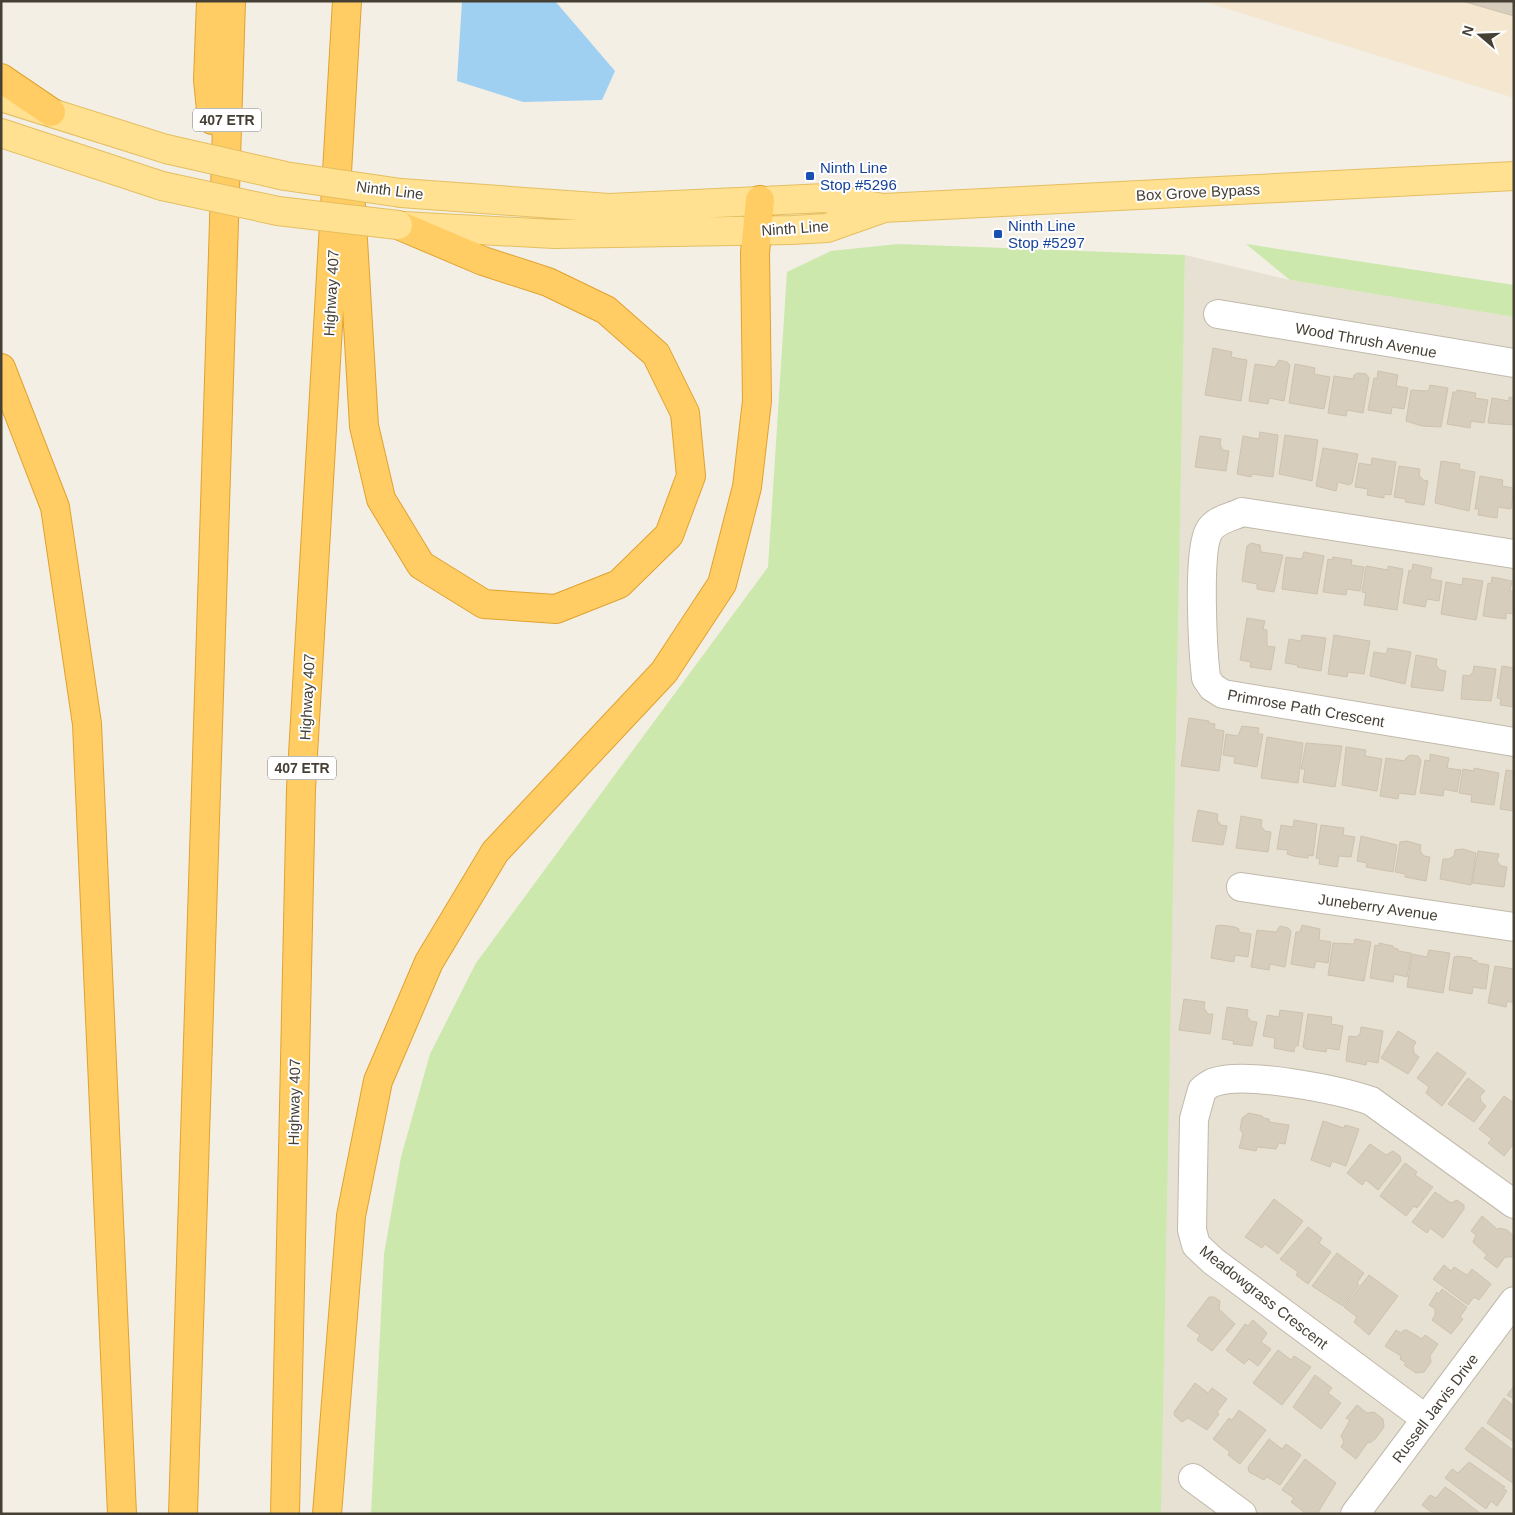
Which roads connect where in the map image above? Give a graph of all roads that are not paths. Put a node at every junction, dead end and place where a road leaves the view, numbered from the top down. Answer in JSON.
{"nodes":[{"id":1,"x":211,"y":1,"type":"edge"},
{"id":2,"x":231,"y":1,"type":"edge"},
{"id":3,"x":347,"y":12,"type":"edge"},
{"id":4,"x":1,"y":78,"type":"edge"},
{"id":5,"x":1,"y":97,"type":"edge"},
{"id":6,"x":51,"y":112,"type":"junction"},
{"id":7,"x":1,"y":133,"type":"edge"},
{"id":8,"x":1514,"y":176,"type":"edge"},
{"id":9,"x":760,"y":200,"type":"junction"},
{"id":10,"x":882,"y":208,"type":"junction"},
{"id":11,"x":398,"y":225,"type":"junction"},
{"id":12,"x":758,"y":231,"type":"junction"},
{"id":13,"x":224,"y":238,"type":"junction"},
{"id":14,"x":1218,"y":314,"type":"dead end"},
{"id":15,"x":1514,"y":363,"type":"edge"},
{"id":16,"x":1,"y":368,"type":"edge"},
{"id":17,"x":1514,"y":554,"type":"edge"},
{"id":18,"x":1514,"y":742,"type":"edge"},
{"id":19,"x":1241,"y":887,"type":"dead end"},
{"id":20,"x":1514,"y":927,"type":"edge"},
{"id":21,"x":1514,"y":1204,"type":"edge"},
{"id":22,"x":1514,"y":1301,"type":"edge"},
{"id":23,"x":1426,"y":1419,"type":"junction"},
{"id":24,"x":1193,"y":1478,"type":"dead end"},
{"id":25,"x":122,"y":1514,"type":"edge"},
{"id":26,"x":183,"y":1514,"type":"edge"},
{"id":27,"x":285,"y":1514,"type":"edge"},
{"id":28,"x":327,"y":1514,"type":"edge"},
{"id":29,"x":1242,"y":1514,"type":"edge"},
{"id":30,"x":1355,"y":1514,"type":"edge"}],
"edges":[{"from":1,"to":13,"type":"highway"},
{"from":2,"to":13,"type":"highway","number":"407 ETR"},
{"from":3,"to":11,"type":"highway"},
{"from":3,"to":27,"type":"highway","name":"Highway 407","number":"407 ETR"},
{"from":4,"to":6,"type":"highway"},
{"from":5,"to":6,"type":"main road","name":"Ninth Line"},
{"from":6,"to":9,"type":"main road","name":"Ninth Line","bridge":true},
{"from":7,"to":11,"type":"main road","name":"Ninth Line","bridge":true},
{"from":8,"to":10,"type":"main road","name":"Box Grove Bypass"},
{"from":9,"to":10,"type":"main road","name":"Ninth Line"},
{"from":9,"to":12,"type":"highway"},
{"from":10,"to":12,"type":"main road","name":"Ninth Line"},
{"from":11,"to":12,"type":"main road","name":"Ninth Line"},
{"from":12,"to":28,"type":"highway"},
{"from":13,"to":26,"type":"highway","number":"407 ETR"},
{"from":14,"to":15,"type":"street","name":"Wood Thrush Avenue"},
{"from":16,"to":25,"type":"highway"},
{"from":17,"to":18,"type":"street","name":"Primrose Path Crescent"},
{"from":19,"to":20,"type":"street","name":"Juneberry Avenue"},
{"from":21,"to":23,"type":"street","name":"Meadowgrass Crescent"},
{"from":22,"to":23,"type":"street","name":"Russell Jarvis Drive"},
{"from":23,"to":30,"type":"street","name":"Russell Jarvis Drive"},
{"from":24,"to":29,"type":"street"}]}
